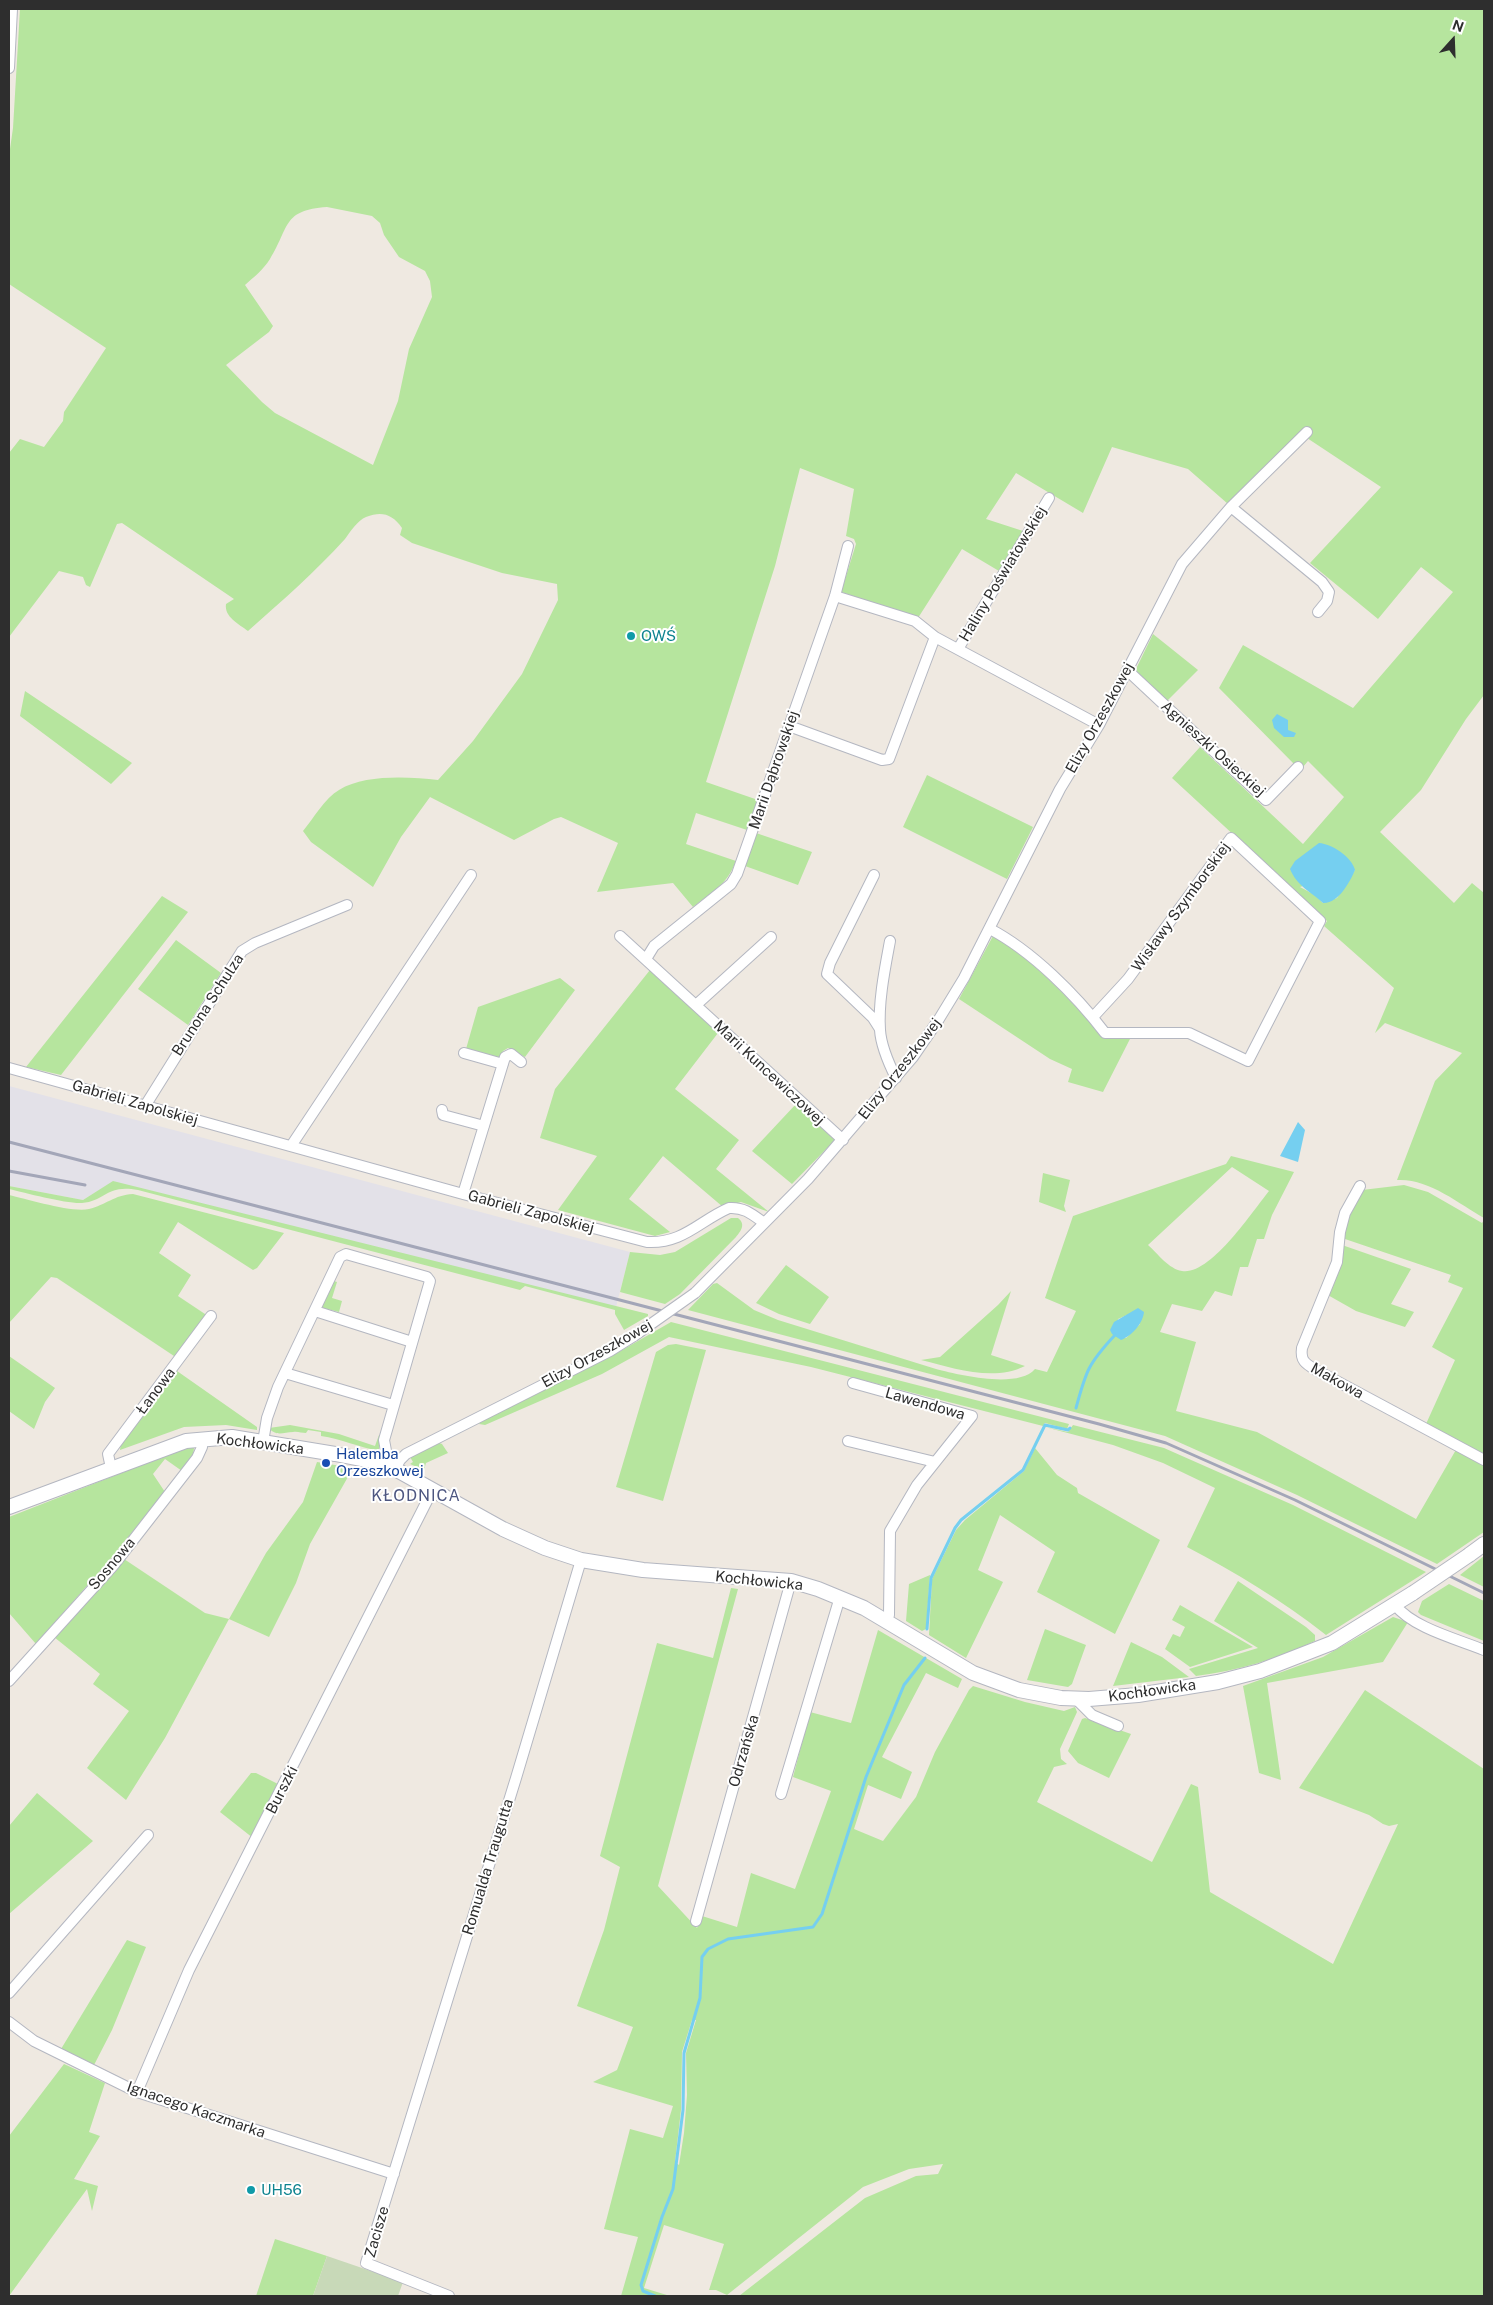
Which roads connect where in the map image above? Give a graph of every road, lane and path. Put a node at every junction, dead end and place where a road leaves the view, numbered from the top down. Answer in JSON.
{"nodes":[{"id":1,"x":12,"y":9,"type":"edge"},
{"id":2,"x":9,"y":68,"type":"edge"},
{"id":3,"x":1307,"y":432,"type":"dead end"},
{"id":4,"x":1049,"y":498,"type":"dead end"},
{"id":5,"x":1231,"y":508,"type":"junction"},
{"id":6,"x":848,"y":546,"type":"dead end"},
{"id":7,"x":835,"y":596,"type":"junction"},
{"id":8,"x":1318,"y":612,"type":"dead end"},
{"id":9,"x":935,"y":637,"type":"junction"},
{"id":10,"x":958,"y":649,"type":"junction"},
{"id":11,"x":1127,"y":670,"type":"junction"},
{"id":12,"x":1100,"y":725,"type":"junction"},
{"id":13,"x":790,"y":726,"type":"junction"},
{"id":14,"x":1298,"y":767,"type":"dead end"},
{"id":15,"x":471,"y":875,"type":"dead end"},
{"id":16,"x":874,"y":875,"type":"dead end"},
{"id":17,"x":347,"y":905,"type":"dead end"},
{"id":18,"x":990,"y":929,"type":"junction"},
{"id":19,"x":620,"y":936,"type":"dead end"},
{"id":20,"x":771,"y":937,"type":"dead end"},
{"id":21,"x":890,"y":941,"type":"dead end"},
{"id":22,"x":646,"y":959,"type":"junction"},
{"id":23,"x":696,"y":1005,"type":"junction"},
{"id":24,"x":1093,"y":1017,"type":"junction"},
{"id":25,"x":880,"y":1029,"type":"junction"},
{"id":26,"x":464,"y":1053,"type":"dead end"},
{"id":27,"x":521,"y":1062,"type":"dead end"},
{"id":28,"x":503,"y":1064,"type":"junction"},
{"id":29,"x":9,"y":1068,"type":"edge"},
{"id":30,"x":896,"y":1078,"type":"junction"},
{"id":31,"x":145,"y":1106,"type":"junction"},
{"id":32,"x":442,"y":1110,"type":"dead end"},
{"id":33,"x":484,"y":1126,"type":"junction"},
{"id":34,"x":843,"y":1140,"type":"junction"},
{"id":35,"x":291,"y":1146,"type":"junction"},
{"id":36,"x":1360,"y":1186,"type":"dead end"},
{"id":37,"x":463,"y":1194,"type":"junction"},
{"id":38,"x":764,"y":1223,"type":"junction"},
{"id":39,"x":315,"y":1311,"type":"junction"},
{"id":40,"x":211,"y":1316,"type":"dead end"},
{"id":41,"x":412,"y":1342,"type":"junction"},
{"id":42,"x":285,"y":1373,"type":"junction"},
{"id":43,"x":853,"y":1383,"type":"dead end"},
{"id":44,"x":394,"y":1405,"type":"junction"},
{"id":45,"x":202,"y":1438,"type":"junction"},
{"id":46,"x":848,"y":1441,"type":"dead end"},
{"id":47,"x":263,"y":1442,"type":"junction"},
{"id":48,"x":1484,"y":1460,"type":"edge"},
{"id":49,"x":935,"y":1462,"type":"junction"},
{"id":50,"x":111,"y":1468,"type":"junction"},
{"id":51,"x":392,"y":1468,"type":"junction"},
{"id":52,"x":433,"y":1490,"type":"junction"},
{"id":53,"x":9,"y":1507,"type":"edge"},
{"id":54,"x":1484,"y":1544,"type":"edge"},
{"id":55,"x":581,"y":1560,"type":"junction"},
{"id":56,"x":791,"y":1581,"type":"junction"},
{"id":57,"x":840,"y":1597,"type":"junction"},
{"id":58,"x":1395,"y":1605,"type":"junction"},
{"id":59,"x":886,"y":1621,"type":"junction"},
{"id":60,"x":1484,"y":1650,"type":"edge"},
{"id":61,"x":9,"y":1681,"type":"edge"},
{"id":62,"x":1076,"y":1699,"type":"junction"},
{"id":63,"x":1118,"y":1726,"type":"dead end"},
{"id":64,"x":781,"y":1794,"type":"dead end"},
{"id":65,"x":148,"y":1834,"type":"dead end"},
{"id":66,"x":696,"y":1920,"type":"dead end"},
{"id":67,"x":9,"y":1993,"type":"edge"},
{"id":68,"x":9,"y":2022,"type":"edge"},
{"id":69,"x":137,"y":2092,"type":"junction"},
{"id":70,"x":394,"y":2174,"type":"junction"},
{"id":71,"x":449,"y":2296,"type":"edge"}],
"edges":[{"from":1,"to":2,"type":"street"},
{"from":3,"to":5,"type":"street","name":"Elizy Orzeszkowej"},
{"from":4,"to":10,"type":"street","name":"Haliny Poświatowskiej"},
{"from":5,"to":8,"type":"street"},
{"from":5,"to":11,"type":"street","name":"Elizy Orzeszkowej"},
{"from":6,"to":7,"type":"street","name":"Marii Dąbrowskiej"},
{"from":7,"to":9,"type":"street","name":"Haliny Poświatowskiej"},
{"from":7,"to":13,"type":"street","name":"Marii Dąbrowskiej"},
{"from":9,"to":10,"type":"street","name":"Haliny Poświatowskiej"},
{"from":9,"to":13,"type":"street"},
{"from":10,"to":12,"type":"street","name":"Haliny Poświatowskiej"},
{"from":11,"to":12,"type":"street","name":"Elizy Orzeszkowej"},
{"from":11,"to":14,"type":"street","name":"Agnieszki Osieckiej"},
{"from":12,"to":18,"type":"street","name":"Elizy Orzeszkowej"},
{"from":13,"to":22,"type":"street","name":"Marii Dąbrowskiej"},
{"from":15,"to":35,"type":"street"},
{"from":16,"to":25,"type":"street"},
{"from":17,"to":31,"type":"street","name":"Brunona Schulza"},
{"from":18,"to":24,"type":"street","name":"Wisławy Szymborskiej"},
{"from":18,"to":30,"type":"street","name":"Elizy Orzeszkowej"},
{"from":19,"to":22,"type":"street","name":"Marii Kuncewiczowej"},
{"from":20,"to":23,"type":"street"},
{"from":21,"to":25,"type":"street"},
{"from":22,"to":23,"type":"street","name":"Marii Kuncewiczowej"},
{"from":23,"to":34,"type":"street","name":"Marii Kuncewiczowej"},
{"from":24,"to":24,"type":"street","name":"Wisławy Szymborskiej"},
{"from":25,"to":30,"type":"street"},
{"from":26,"to":28,"type":"street"},
{"from":27,"to":28,"type":"street"},
{"from":28,"to":33,"type":"street"},
{"from":29,"to":31,"type":"street","name":"Gabrieli Zapolskiej"},
{"from":30,"to":34,"type":"street","name":"Elizy Orzeszkowej"},
{"from":31,"to":35,"type":"street","name":"Gabrieli Zapolskiej"},
{"from":32,"to":33,"type":"street"},
{"from":33,"to":37,"type":"street"},
{"from":34,"to":38,"type":"street","name":"Elizy Orzeszkowej"},
{"from":35,"to":37,"type":"street","name":"Gabrieli Zapolskiej"},
{"from":36,"to":48,"type":"street","name":"Makowa"},
{"from":37,"to":38,"type":"street","name":"Gabrieli Zapolskiej"},
{"from":38,"to":51,"type":"street","name":"Elizy Orzeszkowej","bridge":true},
{"from":39,"to":41,"type":"street"},
{"from":39,"to":41,"type":"street"},
{"from":39,"to":42,"type":"street"},
{"from":40,"to":50,"type":"street","name":"Łanowa"},
{"from":41,"to":44,"type":"street"},
{"from":42,"to":44,"type":"street"},
{"from":42,"to":47,"type":"street"},
{"from":43,"to":49,"type":"street","name":"Lawendowa"},
{"from":44,"to":51,"type":"street"},
{"from":45,"to":47,"type":"street","name":"Kochłowicka"},
{"from":45,"to":50,"type":"street","name":"Kochłowicka"},
{"from":45,"to":61,"type":"street","name":"Sosnowa"},
{"from":46,"to":49,"type":"street"},
{"from":47,"to":51,"type":"street","name":"Kochłowicka"},
{"from":49,"to":59,"type":"street","name":"Lawendowa"},
{"from":50,"to":53,"type":"street","name":"Kochłowicka"},
{"from":51,"to":52,"type":"street","name":"Kochłowicka"},
{"from":52,"to":55,"type":"street","name":"Kochłowicka"},
{"from":52,"to":69,"type":"street","name":"Burszki"},
{"from":54,"to":58,"type":"street","name":"Kochłowicka","bridge":true},
{"from":55,"to":56,"type":"street","name":"Kochłowicka"},
{"from":55,"to":70,"type":"street","name":"Romualda Traugutta"},
{"from":56,"to":57,"type":"street","name":"Kochłowicka"},
{"from":56,"to":66,"type":"street","name":"Odrzańska"},
{"from":57,"to":59,"type":"street","name":"Kochłowicka"},
{"from":57,"to":64,"type":"street"},
{"from":58,"to":60,"type":"street"},
{"from":58,"to":62,"type":"street","name":"Kochłowicka"},
{"from":59,"to":62,"type":"street","name":"Kochłowicka"},
{"from":62,"to":63,"type":"street"},
{"from":65,"to":67,"type":"street"},
{"from":68,"to":69,"type":"street","name":"Ignacego Kaczmarka"},
{"from":69,"to":70,"type":"street","name":"Ignacego Kaczmarka"},
{"from":70,"to":71,"type":"street","name":"Zacisze"}]}
